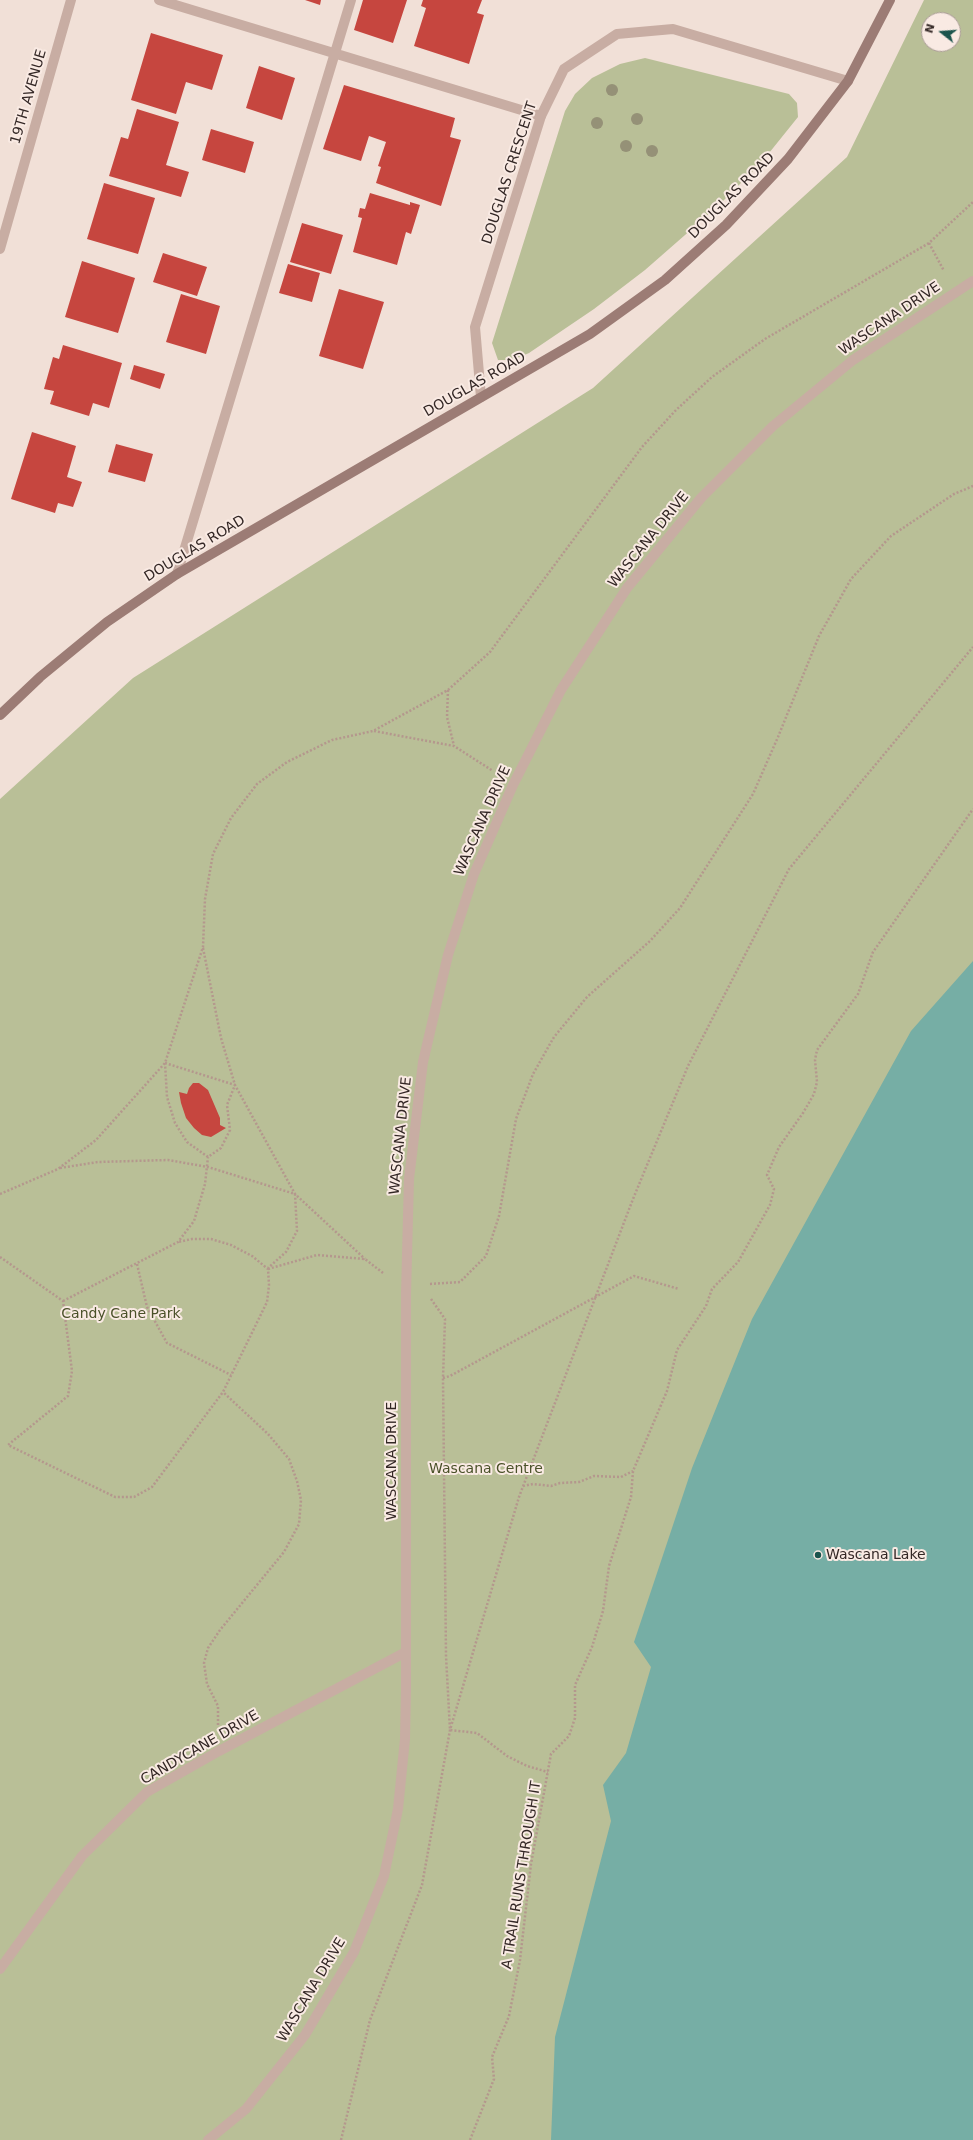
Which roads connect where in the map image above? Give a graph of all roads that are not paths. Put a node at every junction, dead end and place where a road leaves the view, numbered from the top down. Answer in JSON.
{"nodes":[{"id":1,"x":71,"y":0,"type":"edge"},
{"id":2,"x":159,"y":0,"type":"edge"},
{"id":3,"x":351,"y":0,"type":"edge"},
{"id":4,"x":890,"y":0,"type":"edge"},
{"id":5,"x":334,"y":54,"type":"junction"},
{"id":6,"x":848,"y":81,"type":"junction"},
{"id":7,"x":541,"y":116,"type":"junction"},
{"id":8,"x":0,"y":249,"type":"edge"},
{"id":9,"x":973,"y":281,"type":"edge"},
{"id":10,"x":482,"y":397,"type":"junction"},
{"id":11,"x":177,"y":574,"type":"junction"},
{"id":12,"x":0,"y":715,"type":"edge"},
{"id":13,"x":406,"y":1652,"type":"junction"},
{"id":14,"x":0,"y":1969,"type":"edge"},
{"id":15,"x":208,"y":2140,"type":"edge"}],
"edges":[{"from":1,"to":8,"type":"street","name":"19TH AVENUE"},
{"from":2,"to":5,"type":"street"},
{"from":3,"to":5,"type":"street"},
{"from":4,"to":6,"type":"street","name":"DOUGLAS ROAD"},
{"from":5,"to":7,"type":"street"},
{"from":5,"to":11,"type":"street"},
{"from":6,"to":7,"type":"street","name":"DOUGLAS CRESCENT"},
{"from":6,"to":10,"type":"street","name":"DOUGLAS ROAD"},
{"from":7,"to":10,"type":"street","name":"DOUGLAS CRESCENT"},
{"from":9,"to":13,"type":"street","name":"WASCANA DRIVE"},
{"from":10,"to":11,"type":"street","name":"DOUGLAS ROAD"},
{"from":11,"to":12,"type":"street","name":"DOUGLAS ROAD"},
{"from":13,"to":14,"type":"street","name":"CANDYCANE DRIVE"},
{"from":13,"to":15,"type":"street","name":"WASCANA DRIVE"}]}
